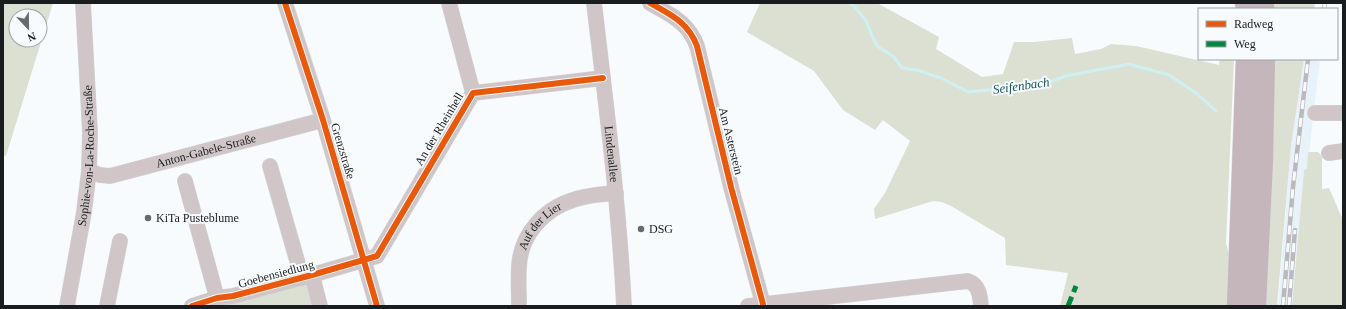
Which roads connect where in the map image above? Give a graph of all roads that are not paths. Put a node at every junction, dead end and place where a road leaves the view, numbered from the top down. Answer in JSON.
{"nodes":[{"id":1,"x":83,"y":3,"type":"edge"},
{"id":2,"x":285,"y":3,"type":"edge"},
{"id":3,"x":449,"y":3,"type":"edge"},
{"id":4,"x":594,"y":3,"type":"edge"},
{"id":5,"x":650,"y":3,"type":"edge"},
{"id":6,"x":1247,"y":60,"type":"edge"},
{"id":7,"x":1255,"y":60,"type":"edge"},
{"id":8,"x":1264,"y":60,"type":"edge"},
{"id":9,"x":603,"y":78,"type":"junction"},
{"id":10,"x":473,"y":93,"type":"junction"},
{"id":11,"x":1316,"y":113,"type":"dead end"},
{"id":12,"x":1343,"y":113,"type":"edge"},
{"id":13,"x":323,"y":120,"type":"junction"},
{"id":14,"x":270,"y":166,"type":"dead end"},
{"id":15,"x":89,"y":170,"type":"junction"},
{"id":16,"x":185,"y":181,"type":"dead end"},
{"id":17,"x":616,"y":192,"type":"junction"},
{"id":18,"x":120,"y":241,"type":"dead end"},
{"id":19,"x":365,"y":260,"type":"junction"},
{"id":20,"x":307,"y":277,"type":"junction"},
{"id":21,"x":217,"y":298,"type":"junction"},
{"id":22,"x":848,"y":300,"type":"edge"},
{"id":23,"x":763,"y":304,"type":"junction"},
{"id":24,"x":67,"y":306,"type":"edge"},
{"id":25,"x":107,"y":306,"type":"edge"},
{"id":26,"x":192,"y":306,"type":"edge"},
{"id":27,"x":320,"y":306,"type":"edge"},
{"id":28,"x":377,"y":306,"type":"edge"},
{"id":29,"x":519,"y":306,"type":"edge"},
{"id":30,"x":624,"y":306,"type":"edge"},
{"id":31,"x":748,"y":306,"type":"edge"},
{"id":32,"x":981,"y":306,"type":"edge"},
{"id":33,"x":1238,"y":306,"type":"edge"},
{"id":34,"x":1246,"y":306,"type":"edge"},
{"id":35,"x":1255,"y":306,"type":"edge"}],
"edges":[{"from":1,"to":15,"type":"street","name":"Sophie-von-La-Roche-Straße"},
{"from":2,"to":13,"type":"street","name":"Grenzstraße"},
{"from":3,"to":10,"type":"street"},
{"from":4,"to":9,"type":"street","name":"Lindenallee"},
{"from":5,"to":23,"type":"street","name":"Am Asterstein"},
{"from":6,"to":33,"type":"highway"},
{"from":7,"to":34,"type":"highway"},
{"from":8,"to":35,"type":"highway"},
{"from":9,"to":10,"type":"street","name":"An der Rheinhell"},
{"from":9,"to":17,"type":"street","name":"Lindenallee"},
{"from":10,"to":19,"type":"street","name":"An der Rheinhell"},
{"from":11,"to":12,"type":"street"},
{"from":13,"to":15,"type":"street","name":"Anton-Gabele-Straße"},
{"from":13,"to":19,"type":"street","name":"Grenzstraße"},
{"from":14,"to":20,"type":"street","name":"Goebensiedlung"},
{"from":15,"to":24,"type":"street","name":"Sophie-von-La-Roche-Straße"},
{"from":16,"to":21,"type":"street","name":"Anton-Gabele-Straße"},
{"from":17,"to":29,"type":"street","name":"Auf der Lier"},
{"from":17,"to":30,"type":"street","name":"Lindenallee"},
{"from":18,"to":25,"type":"street"},
{"from":19,"to":20,"type":"street","name":"Goebensiedlung"},
{"from":19,"to":28,"type":"street","name":"Grenzstraße"},
{"from":20,"to":21,"type":"street","name":"Goebensiedlung"},
{"from":20,"to":27,"type":"street","name":"Goebensiedlung"},
{"from":21,"to":26,"type":"street","name":"Goebensiedlung"},
{"from":22,"to":23,"type":"street"},
{"from":22,"to":32,"type":"street"},
{"from":23,"to":31,"type":"street"}]}
